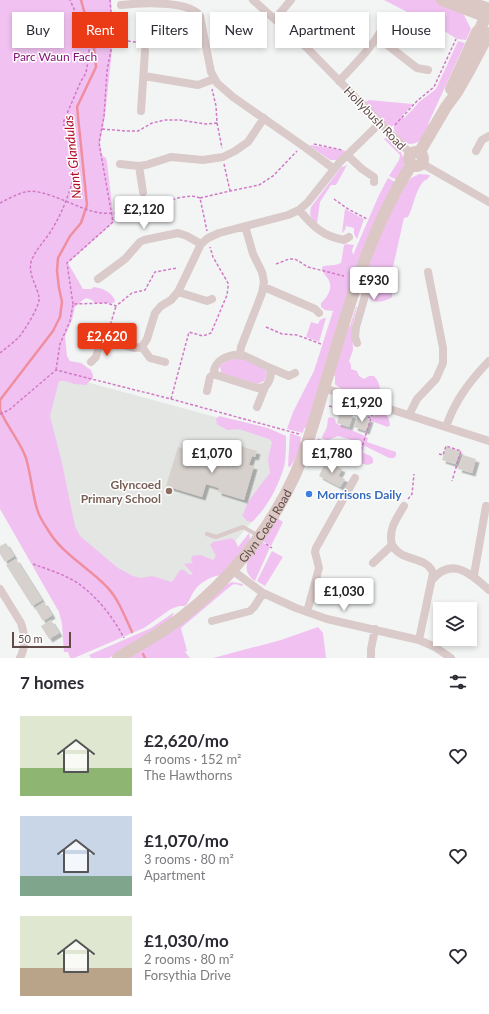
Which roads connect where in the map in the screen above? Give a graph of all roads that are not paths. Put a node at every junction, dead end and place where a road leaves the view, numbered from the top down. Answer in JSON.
{"nodes":[{"id":1,"x":253,"y":0,"type":"edge"},
{"id":2,"x":291,"y":0,"type":"edge"},
{"id":3,"x":442,"y":0,"type":"edge"},
{"id":4,"x":464,"y":0,"type":"edge"},
{"id":5,"x":121,"y":5,"type":"dead end"},
{"id":6,"x":281,"y":12,"type":"edge"},
{"id":7,"x":472,"y":12,"type":"junction"},
{"id":8,"x":488,"y":13,"type":"edge"},
{"id":9,"x":275,"y":19,"type":"edge"},
{"id":10,"x":483,"y":33,"type":"edge"},
{"id":11,"x":377,"y":37,"type":"edge"},
{"id":12,"x":305,"y":48,"type":"edge"},
{"id":13,"x":391,"y":48,"type":"edge"},
{"id":14,"x":145,"y":51,"type":"dead end"},
{"id":15,"x":428,"y":70,"type":"dead end"},
{"id":16,"x":144,"y":76,"type":"junction"},
{"id":17,"x":212,"y":80,"type":"junction"},
{"id":18,"x":340,"y":81,"type":"junction"},
{"id":19,"x":141,"y":111,"type":"dead end"},
{"id":20,"x":264,"y":118,"type":"junction"},
{"id":21,"x":380,"y":123,"type":"junction"},
{"id":22,"x":489,"y":136,"type":"edge"},
{"id":23,"x":476,"y":151,"type":"dead end"},
{"id":24,"x":349,"y":153,"type":"junction"},
{"id":25,"x":416,"y":158,"type":"junction"},
{"id":26,"x":120,"y":164,"type":"dead end"},
{"id":27,"x":139,"y":166,"type":"junction"},
{"id":28,"x":334,"y":169,"type":"junction"},
{"id":29,"x":374,"y":182,"type":"dead end"},
{"id":30,"x":143,"y":192,"type":"dead end"},
{"id":31,"x":489,"y":202,"type":"edge"},
{"id":32,"x":299,"y":210,"type":"junction"},
{"id":33,"x":245,"y":226,"type":"junction"},
{"id":34,"x":349,"y":237,"type":"dead end"},
{"id":35,"x":201,"y":244,"type":"junction"},
{"id":36,"x":428,"y":272,"type":"dead end"},
{"id":37,"x":358,"y":277,"type":"junction"},
{"id":38,"x":98,"y":279,"type":"dead end"},
{"id":39,"x":264,"y":287,"type":"junction"},
{"id":40,"x":178,"y":292,"type":"junction"},
{"id":41,"x":212,"y":299,"type":"dead end"},
{"id":42,"x":319,"y":313,"type":"dead end"},
{"id":43,"x":87,"y":335,"type":"dead end"},
{"id":44,"x":101,"y":339,"type":"junction"},
{"id":45,"x":357,"y":343,"type":"dead end"},
{"id":46,"x":142,"y":347,"type":"junction"},
{"id":47,"x":240,"y":355,"type":"junction"},
{"id":48,"x":489,"y":360,"type":"edge"},
{"id":49,"x":91,"y":362,"type":"dead end"},
{"id":50,"x":165,"y":362,"type":"dead end"},
{"id":51,"x":268,"y":367,"type":"junction"},
{"id":52,"x":215,"y":373,"type":"junction"},
{"id":53,"x":295,"y":374,"type":"dead end"},
{"id":54,"x":266,"y":387,"type":"junction"},
{"id":55,"x":324,"y":388,"type":"junction"},
{"id":56,"x":207,"y":392,"type":"dead end"},
{"id":57,"x":257,"y":406,"type":"dead end"},
{"id":58,"x":409,"y":415,"type":"junction"},
{"id":59,"x":446,"y":427,"type":"junction"},
{"id":60,"x":489,"y":441,"type":"edge"},
{"id":61,"x":355,"y":478,"type":"dead end"},
{"id":62,"x":404,"y":506,"type":"road end"},
{"id":63,"x":486,"y":506,"type":"dead end"},
{"id":64,"x":207,"y":534,"type":"dead end"},
{"id":65,"x":259,"y":536,"type":"junction"},
{"id":66,"x":392,"y":545,"type":"junction"},
{"id":67,"x":373,"y":563,"type":"dead end"},
{"id":68,"x":232,"y":570,"type":"junction"},
{"id":69,"x":474,"y":576,"type":"junction"},
{"id":70,"x":432,"y":580,"type":"junction"},
{"id":71,"x":0,"y":589,"type":"edge"},
{"id":72,"x":489,"y":590,"type":"edge"},
{"id":73,"x":263,"y":593,"type":"junction"},
{"id":74,"x":307,"y":612,"type":"junction"},
{"id":75,"x":212,"y":621,"type":"dead end"},
{"id":76,"x":375,"y":629,"type":"junction"},
{"id":77,"x":419,"y":640,"type":"junction"},
{"id":78,"x":20,"y":658,"type":"edge"},
{"id":79,"x":118,"y":658,"type":"edge"},
{"id":80,"x":371,"y":658,"type":"edge"},
{"id":81,"x":451,"y":658,"type":"edge"}],
"edges":[{"from":1,"to":9,"type":"street","name":"Hollybush Road"},
{"from":2,"to":6,"type":"street"},
{"from":3,"to":7,"type":"street"},
{"from":4,"to":8,"type":"street"},
{"from":5,"to":17,"type":"street"},
{"from":7,"to":8,"type":"street"},
{"from":7,"to":10,"type":"street"},
{"from":8,"to":10,"type":"street","name":"Glyn Coed Road"},
{"from":10,"to":25,"type":"street","name":"Glyn Coed Road"},
{"from":11,"to":18,"type":"street","name":"Hollybush Road"},
{"from":12,"to":18,"type":"street","name":"Hollybush Road"},
{"from":13,"to":15,"type":"street"},
{"from":14,"to":16,"type":"street"},
{"from":16,"to":17,"type":"street"},
{"from":16,"to":19,"type":"street"},
{"from":17,"to":20,"type":"street"},
{"from":18,"to":21,"type":"street","name":"Hollybush Road"},
{"from":20,"to":27,"type":"street"},
{"from":20,"to":28,"type":"street"},
{"from":21,"to":24,"type":"street"},
{"from":21,"to":25,"type":"street","name":"Hollybush Road"},
{"from":22,"to":23,"type":"street"},
{"from":24,"to":28,"type":"street"},
{"from":24,"to":29,"type":"street"},
{"from":25,"to":31,"type":"street","name":"Hollybush Road"},
{"from":25,"to":37,"type":"street","name":"Glyn Coed Road"},
{"from":26,"to":27,"type":"street"},
{"from":27,"to":30,"type":"street"},
{"from":28,"to":32,"type":"street"},
{"from":32,"to":33,"type":"street"},
{"from":32,"to":34,"type":"street"},
{"from":33,"to":35,"type":"street"},
{"from":33,"to":39,"type":"street"},
{"from":35,"to":38,"type":"street"},
{"from":35,"to":40,"type":"street"},
{"from":36,"to":58,"type":"street"},
{"from":37,"to":45,"type":"street"},
{"from":37,"to":55,"type":"street","name":"Glyn Coed Road"},
{"from":39,"to":42,"type":"street"},
{"from":39,"to":47,"type":"street"},
{"from":40,"to":41,"type":"street"},
{"from":40,"to":46,"type":"street"},
{"from":43,"to":44,"type":"street"},
{"from":44,"to":46,"type":"street"},
{"from":44,"to":49,"type":"street"},
{"from":46,"to":50,"type":"street"},
{"from":47,"to":51,"type":"street"},
{"from":47,"to":52,"type":"street"},
{"from":48,"to":59,"type":"street"},
{"from":51,"to":53,"type":"street"},
{"from":51,"to":54,"type":"street"},
{"from":52,"to":54,"type":"street"},
{"from":52,"to":56,"type":"street"},
{"from":54,"to":57,"type":"street"},
{"from":55,"to":58,"type":"street"},
{"from":55,"to":65,"type":"street","name":"Glyn Coed Road"},
{"from":58,"to":59,"type":"street"},
{"from":59,"to":60,"type":"street"},
{"from":61,"to":74,"type":"street"},
{"from":62,"to":66,"type":"street"},
{"from":63,"to":69,"type":"street"},
{"from":64,"to":65,"type":"lane"},
{"from":65,"to":68,"type":"street","name":"Glyn Coed Road"},
{"from":66,"to":67,"type":"street"},
{"from":66,"to":70,"type":"street"},
{"from":68,"to":73,"type":"street"},
{"from":68,"to":79,"type":"street","name":"Glyn Coed Road"},
{"from":69,"to":70,"type":"street"},
{"from":69,"to":72,"type":"street"},
{"from":70,"to":77,"type":"street"},
{"from":71,"to":78,"type":"street"},
{"from":73,"to":74,"type":"street"},
{"from":73,"to":75,"type":"street"},
{"from":74,"to":76,"type":"street"},
{"from":76,"to":77,"type":"street"},
{"from":76,"to":80,"type":"street"},
{"from":77,"to":81,"type":"street"}]}
